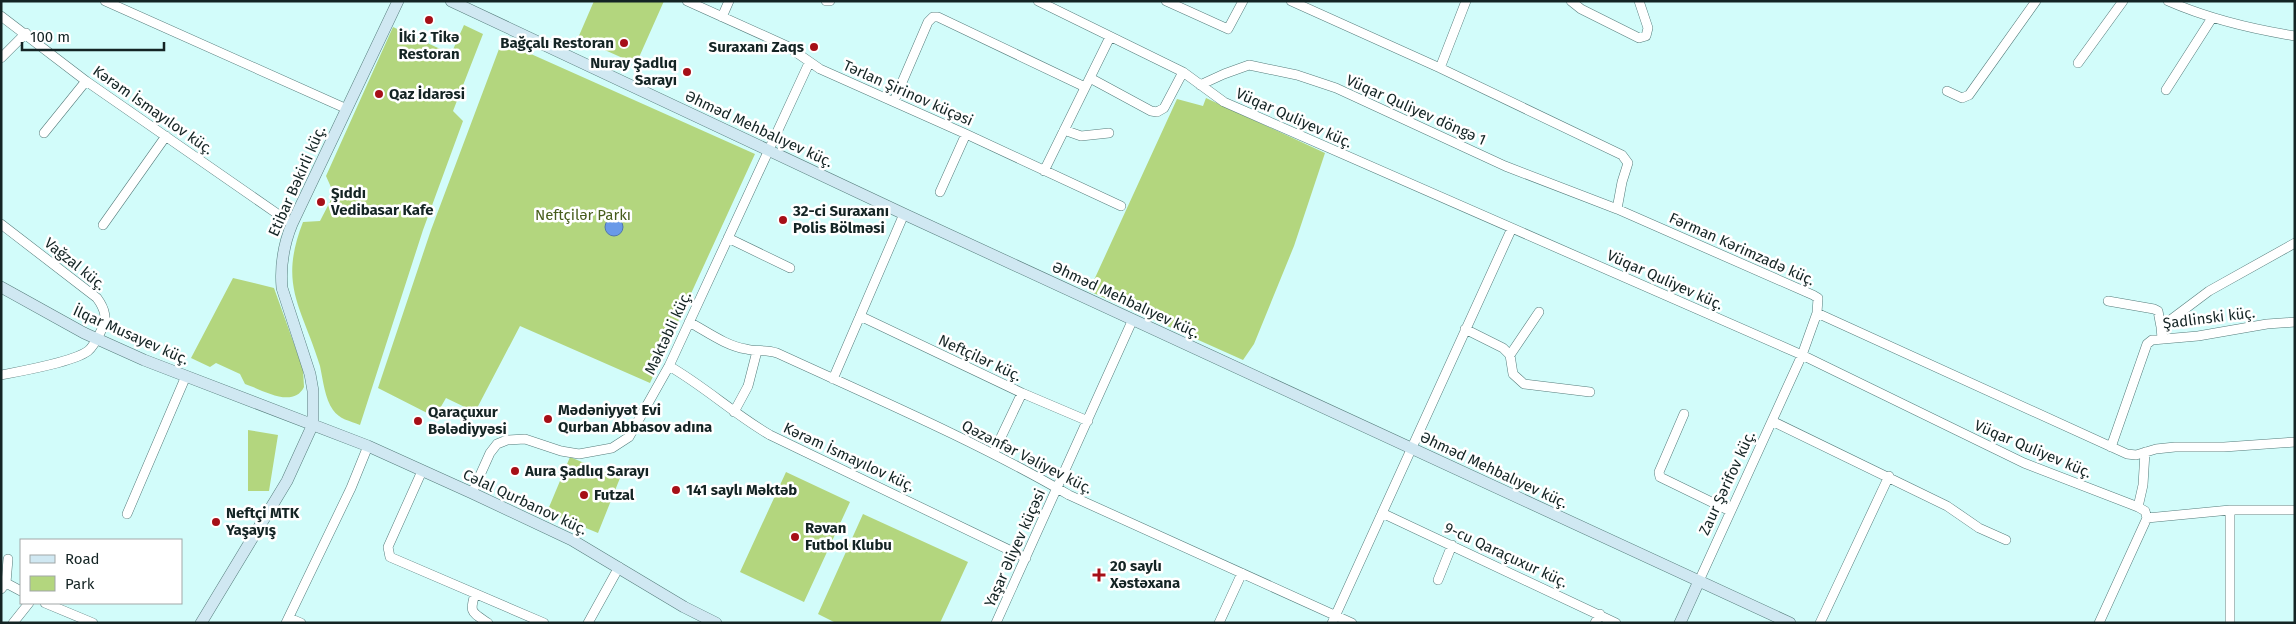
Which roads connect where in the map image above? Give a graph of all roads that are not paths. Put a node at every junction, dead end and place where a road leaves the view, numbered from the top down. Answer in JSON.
{"nodes":[{"id":1,"x":105,"y":1,"type":"edge"},
{"id":2,"x":398,"y":1,"type":"edge"},
{"id":3,"x":451,"y":1,"type":"edge"},
{"id":4,"x":687,"y":1,"type":"edge"},
{"id":5,"x":729,"y":1,"type":"edge"},
{"id":6,"x":826,"y":1,"type":"edge"},
{"id":7,"x":830,"y":1,"type":"edge"},
{"id":8,"x":1038,"y":1,"type":"edge"},
{"id":9,"x":1166,"y":1,"type":"edge"},
{"id":10,"x":1243,"y":1,"type":"edge"},
{"id":11,"x":1290,"y":1,"type":"edge"},
{"id":12,"x":1466,"y":1,"type":"edge"},
{"id":13,"x":1571,"y":1,"type":"edge"},
{"id":14,"x":1639,"y":1,"type":"edge"},
{"id":15,"x":2036,"y":1,"type":"edge"},
{"id":16,"x":2123,"y":1,"type":"edge"},
{"id":17,"x":2168,"y":1,"type":"edge"},
{"id":18,"x":1,"y":16,"type":"edge"},
{"id":19,"x":722,"y":17,"type":"junction"},
{"id":20,"x":2212,"y":18,"type":"junction"},
{"id":21,"x":26,"y":34,"type":"junction"},
{"id":22,"x":2295,"y":36,"type":"edge"},
{"id":23,"x":1110,"y":38,"type":"junction"},
{"id":24,"x":1,"y":58,"type":"edge"},
{"id":25,"x":809,"y":63,"type":"junction"},
{"id":26,"x":2078,"y":63,"type":"dead end"},
{"id":27,"x":1440,"y":68,"type":"junction"},
{"id":28,"x":1183,"y":72,"type":"junction"},
{"id":29,"x":1090,"y":78,"type":"junction"},
{"id":30,"x":86,"y":81,"type":"junction"},
{"id":31,"x":1200,"y":85,"type":"junction"},
{"id":32,"x":1085,"y":87,"type":"junction"},
{"id":33,"x":2166,"y":90,"type":"dead end"},
{"id":34,"x":1947,"y":91,"type":"dead end"},
{"id":35,"x":894,"y":101,"type":"junction"},
{"id":36,"x":347,"y":109,"type":"junction"},
{"id":37,"x":1064,"y":130,"type":"junction"},
{"id":38,"x":44,"y":133,"type":"dead end"},
{"id":39,"x":966,"y":134,"type":"junction"},
{"id":40,"x":1109,"y":134,"type":"dead end"},
{"id":41,"x":166,"y":136,"type":"junction"},
{"id":42,"x":768,"y":151,"type":"junction"},
{"id":43,"x":1044,"y":171,"type":"junction"},
{"id":44,"x":940,"y":192,"type":"dead end"},
{"id":45,"x":1122,"y":206,"type":"dead end"},
{"id":46,"x":1617,"y":210,"type":"junction"},
{"id":47,"x":904,"y":214,"type":"junction"},
{"id":48,"x":1,"y":224,"type":"edge"},
{"id":49,"x":292,"y":224,"type":"junction"},
{"id":50,"x":103,"y":225,"type":"dead end"},
{"id":51,"x":1512,"y":228,"type":"junction"},
{"id":52,"x":728,"y":238,"type":"junction"},
{"id":53,"x":2295,"y":243,"type":"edge"},
{"id":54,"x":790,"y":268,"type":"dead end"},
{"id":55,"x":1,"y":287,"type":"edge"},
{"id":56,"x":2108,"y":301,"type":"dead end"},
{"id":57,"x":1539,"y":312,"type":"dead end"},
{"id":58,"x":1817,"y":312,"type":"junction"},
{"id":59,"x":860,"y":316,"type":"junction"},
{"id":60,"x":1133,"y":320,"type":"junction"},
{"id":61,"x":689,"y":322,"type":"junction"},
{"id":62,"x":2295,"y":322,"type":"edge"},
{"id":63,"x":2161,"y":327,"type":"junction"},
{"id":64,"x":1465,"y":329,"type":"junction"},
{"id":65,"x":97,"y":338,"type":"junction"},
{"id":66,"x":2162,"y":338,"type":"junction"},
{"id":67,"x":757,"y":351,"type":"junction"},
{"id":68,"x":1802,"y":355,"type":"junction"},
{"id":69,"x":1510,"y":356,"type":"junction"},
{"id":70,"x":669,"y":366,"type":"junction"},
{"id":71,"x":1,"y":375,"type":"edge"},
{"id":72,"x":186,"y":376,"type":"junction"},
{"id":73,"x":833,"y":378,"type":"junction"},
{"id":74,"x":1590,"y":392,"type":"dead end"},
{"id":75,"x":1022,"y":393,"type":"junction"},
{"id":76,"x":734,"y":412,"type":"junction"},
{"id":77,"x":1684,"y":414,"type":"dead end"},
{"id":78,"x":1088,"y":421,"type":"junction"},
{"id":79,"x":1772,"y":421,"type":"junction"},
{"id":80,"x":313,"y":424,"type":"junction"},
{"id":81,"x":2295,"y":442,"type":"edge"},
{"id":82,"x":368,"y":446,"type":"junction"},
{"id":83,"x":2111,"y":447,"type":"junction"},
{"id":84,"x":1412,"y":448,"type":"junction"},
{"id":85,"x":2145,"y":452,"type":"junction"},
{"id":86,"x":993,"y":454,"type":"junction"},
{"id":87,"x":422,"y":471,"type":"junction"},
{"id":88,"x":1889,"y":476,"type":"junction"},
{"id":89,"x":1057,"y":489,"type":"junction"},
{"id":90,"x":472,"y":493,"type":"junction"},
{"id":91,"x":2138,"y":507,"type":"junction"},
{"id":92,"x":2230,"y":510,"type":"junction"},
{"id":93,"x":2295,"y":510,"type":"edge"},
{"id":94,"x":1730,"y":511,"type":"junction"},
{"id":95,"x":1382,"y":513,"type":"junction"},
{"id":96,"x":127,"y":514,"type":"dead end"},
{"id":97,"x":2147,"y":518,"type":"junction"},
{"id":98,"x":2006,"y":540,"type":"dead end"},
{"id":99,"x":1452,"y":545,"type":"junction"},
{"id":100,"x":1026,"y":558,"type":"junction"},
{"id":101,"x":8,"y":559,"type":"dead end"},
{"id":102,"x":619,"y":567,"type":"junction"},
{"id":103,"x":1242,"y":573,"type":"junction"},
{"id":104,"x":1438,"y":580,"type":"dead end"},
{"id":105,"x":1699,"y":581,"type":"junction"},
{"id":106,"x":4,"y":586,"type":"edge"},
{"id":107,"x":20,"y":591,"type":"edge"},
{"id":108,"x":475,"y":594,"type":"junction"},
{"id":109,"x":28,"y":604,"type":"edge"},
{"id":110,"x":47,"y":604,"type":"edge"},
{"id":111,"x":1600,"y":614,"type":"junction"},
{"id":112,"x":1334,"y":619,"type":"edge"},
{"id":113,"x":287,"y":620,"type":"edge"},
{"id":114,"x":13,"y":623,"type":"edge"},
{"id":115,"x":92,"y":623,"type":"edge"},
{"id":116,"x":201,"y":623,"type":"edge"},
{"id":117,"x":301,"y":623,"type":"edge"},
{"id":118,"x":488,"y":623,"type":"edge"},
{"id":119,"x":544,"y":623,"type":"edge"},
{"id":120,"x":588,"y":623,"type":"edge"},
{"id":121,"x":716,"y":623,"type":"edge"},
{"id":122,"x":996,"y":623,"type":"edge"},
{"id":123,"x":1219,"y":623,"type":"edge"},
{"id":124,"x":1352,"y":623,"type":"edge"},
{"id":125,"x":1595,"y":623,"type":"edge"},
{"id":126,"x":1616,"y":623,"type":"edge"},
{"id":127,"x":1680,"y":623,"type":"edge"},
{"id":128,"x":1790,"y":623,"type":"edge"},
{"id":129,"x":1820,"y":623,"type":"edge"},
{"id":130,"x":2099,"y":623,"type":"edge"},
{"id":131,"x":2230,"y":623,"type":"edge"}],
"edges":[{"from":1,"to":36,"type":"street"},
{"from":2,"to":36,"type":"street","name":"Etibar Bəkirli küç."},
{"from":3,"to":42,"type":"street","name":"Əhməd Mehbalıyev küç."},
{"from":4,"to":19,"type":"street","name":"Tərlan Şirinov küçəsi"},
{"from":5,"to":19,"type":"street"},
{"from":6,"to":7,"type":"street"},
{"from":8,"to":23,"type":"street","name":"Vüqar Quliyev küç."},
{"from":9,"to":10,"type":"street"},
{"from":11,"to":27,"type":"street"},
{"from":12,"to":27,"type":"street"},
{"from":13,"to":14,"type":"street"},
{"from":15,"to":34,"type":"street"},
{"from":16,"to":26,"type":"street"},
{"from":17,"to":20,"type":"street"},
{"from":18,"to":21,"type":"street","name":"Kərəm İsmayılov küç."},
{"from":19,"to":25,"type":"street","name":"Tərlan Şirinov küçəsi"},
{"from":20,"to":22,"type":"street"},
{"from":20,"to":33,"type":"street"},
{"from":21,"to":24,"type":"street"},
{"from":21,"to":30,"type":"street","name":"Kərəm İsmayılov küç."},
{"from":23,"to":28,"type":"street","name":"Vüqar Quliyev küç."},
{"from":23,"to":29,"type":"street"},
{"from":25,"to":35,"type":"street","name":"Tərlan Şirinov küçəsi"},
{"from":25,"to":42,"type":"street","name":"Məktəbli küç."},
{"from":27,"to":46,"type":"street"},
{"from":28,"to":29,"type":"street"},
{"from":28,"to":31,"type":"street","name":"Vüqar Quliyev küç."},
{"from":29,"to":32,"type":"street"},
{"from":30,"to":38,"type":"street"},
{"from":30,"to":41,"type":"street","name":"Kərəm İsmayılov küç."},
{"from":31,"to":46,"type":"street","name":"Vüqar Quliyev döngə 1"},
{"from":31,"to":51,"type":"street","name":"Vüqar Quliyev küç."},
{"from":32,"to":35,"type":"street"},
{"from":32,"to":37,"type":"street"},
{"from":35,"to":39,"type":"street","name":"Tərlan Şirinov küçəsi"},
{"from":36,"to":49,"type":"street","name":"Etibar Bəkirli küç."},
{"from":37,"to":40,"type":"street"},
{"from":37,"to":43,"type":"street"},
{"from":39,"to":43,"type":"street","name":"Tərlan Şirinov küçəsi"},
{"from":39,"to":44,"type":"street"},
{"from":41,"to":49,"type":"street","name":"Kərəm İsmayılov küç."},
{"from":41,"to":50,"type":"street"},
{"from":42,"to":47,"type":"street","name":"Əhməd Mehbalıyev küç."},
{"from":42,"to":52,"type":"street","name":"Məktəbli küç."},
{"from":43,"to":45,"type":"street","name":"Tərlan Şirinov küçəsi"},
{"from":46,"to":58,"type":"street","name":"Fərman Kərimzadə küç."},
{"from":47,"to":59,"type":"street"},
{"from":47,"to":60,"type":"street","name":"Əhməd Mehbalıyev küç."},
{"from":48,"to":65,"type":"street","name":"Vağzal küç."},
{"from":49,"to":80,"type":"street","name":"Etibar Bəkirli küç."},
{"from":51,"to":64,"type":"street"},
{"from":51,"to":68,"type":"street","name":"Vüqar Quliyev küç."},
{"from":52,"to":54,"type":"street"},
{"from":52,"to":61,"type":"street","name":"Məktəbli küç."},
{"from":53,"to":63,"type":"street"},
{"from":55,"to":65,"type":"street","name":"İlqar Musayev küç."},
{"from":56,"to":63,"type":"street"},
{"from":57,"to":69,"type":"street"},
{"from":58,"to":68,"type":"street","name":"Zaur Şərifov küç."},
{"from":58,"to":83,"type":"street"},
{"from":59,"to":73,"type":"street"},
{"from":59,"to":75,"type":"street","name":"Neftçilər küç."},
{"from":60,"to":78,"type":"street","name":"Yaşar Əliyev küçəsi"},
{"from":60,"to":84,"type":"street","name":"Əhməd Mehbalıyev küç."},
{"from":61,"to":67,"type":"street","name":"Qəzənfər Vəliyev küç."},
{"from":61,"to":70,"type":"street","name":"Məktəbli küç."},
{"from":62,"to":66,"type":"street","name":"Şadlinski küç."},
{"from":63,"to":66,"type":"street"},
{"from":64,"to":69,"type":"street"},
{"from":64,"to":84,"type":"street"},
{"from":65,"to":71,"type":"street"},
{"from":65,"to":72,"type":"street","name":"İlqar Musayev küç."},
{"from":66,"to":83,"type":"street","name":"Şadlinski küç."},
{"from":67,"to":73,"type":"street","name":"Qəzənfər Vəliyev küç."},
{"from":67,"to":76,"type":"street"},
{"from":68,"to":79,"type":"street","name":"Zaur Şərifov küç."},
{"from":68,"to":91,"type":"street","name":"Vüqar Quliyev küç."},
{"from":69,"to":74,"type":"street"},
{"from":70,"to":76,"type":"street","name":"Kərəm İsmayılov küç."},
{"from":70,"to":90,"type":"street","name":"Məktəbli küç."},
{"from":72,"to":80,"type":"street","name":"İlqar Musayev küç."},
{"from":72,"to":96,"type":"street"},
{"from":73,"to":86,"type":"street","name":"Qəzənfər Vəliyev küç."},
{"from":75,"to":78,"type":"street","name":"Neftçilər küç."},
{"from":75,"to":86,"type":"street"},
{"from":76,"to":100,"type":"street","name":"Kərəm İsmayılov küç."},
{"from":77,"to":94,"type":"street"},
{"from":78,"to":89,"type":"street","name":"Yaşar Əliyev küçəsi"},
{"from":79,"to":88,"type":"street"},
{"from":79,"to":94,"type":"street","name":"Zaur Şərifov küç."},
{"from":80,"to":82,"type":"street","name":"Cəlal Qurbanov küç."},
{"from":80,"to":116,"type":"street","name":"Etibar Bəkirli küç."},
{"from":81,"to":85,"type":"street"},
{"from":82,"to":87,"type":"street","name":"Cəlal Qurbanov küç."},
{"from":82,"to":113,"type":"street"},
{"from":83,"to":85,"type":"street"},
{"from":84,"to":95,"type":"street"},
{"from":84,"to":105,"type":"street","name":"Əhməd Mehbalıyev küç."},
{"from":85,"to":91,"type":"street"},
{"from":86,"to":89,"type":"street","name":"Qəzənfər Vəliyev küç."},
{"from":87,"to":90,"type":"street","name":"Cəlal Qurbanov küç."},
{"from":87,"to":108,"type":"street"},
{"from":88,"to":98,"type":"street"},
{"from":88,"to":129,"type":"street"},
{"from":89,"to":100,"type":"street","name":"Yaşar Əliyev küçəsi"},
{"from":89,"to":103,"type":"street","name":"Qəzənfər Vəliyev küç."},
{"from":90,"to":102,"type":"street","name":"Cəlal Qurbanov küç."},
{"from":91,"to":97,"type":"street","name":"Vüqar Quliyev küç."},
{"from":92,"to":93,"type":"street"},
{"from":92,"to":97,"type":"street"},
{"from":92,"to":131,"type":"street"},
{"from":94,"to":105,"type":"street","name":"Zaur Şərifov küç."},
{"from":95,"to":99,"type":"street","name":"9-cu Qaraçuxur küç."},
{"from":95,"to":112,"type":"street"},
{"from":97,"to":130,"type":"street"},
{"from":99,"to":104,"type":"street"},
{"from":99,"to":111,"type":"street","name":"9-cu Qaraçuxur küç."},
{"from":100,"to":122,"type":"street","name":"Yaşar Əliyev küçəsi"},
{"from":101,"to":106,"type":"street"},
{"from":102,"to":120,"type":"street"},
{"from":102,"to":121,"type":"street","name":"Cəlal Qurbanov küç."},
{"from":103,"to":112,"type":"street","name":"Qəzənfər Vəliyev küç."},
{"from":103,"to":123,"type":"street"},
{"from":105,"to":127,"type":"street","name":"Zaur Şərifov küç."},
{"from":105,"to":128,"type":"street","name":"Əhməd Mehbalıyev küç."},
{"from":106,"to":107,"type":"street"},
{"from":108,"to":118,"type":"street"},
{"from":108,"to":119,"type":"street"},
{"from":109,"to":114,"type":"street"},
{"from":110,"to":115,"type":"street"},
{"from":111,"to":125,"type":"street"},
{"from":111,"to":126,"type":"street","name":"9-cu Qaraçuxur küç."},
{"from":112,"to":124,"type":"street","name":"Qəzənfər Vəliyev küç."},
{"from":113,"to":117,"type":"street"}]}
